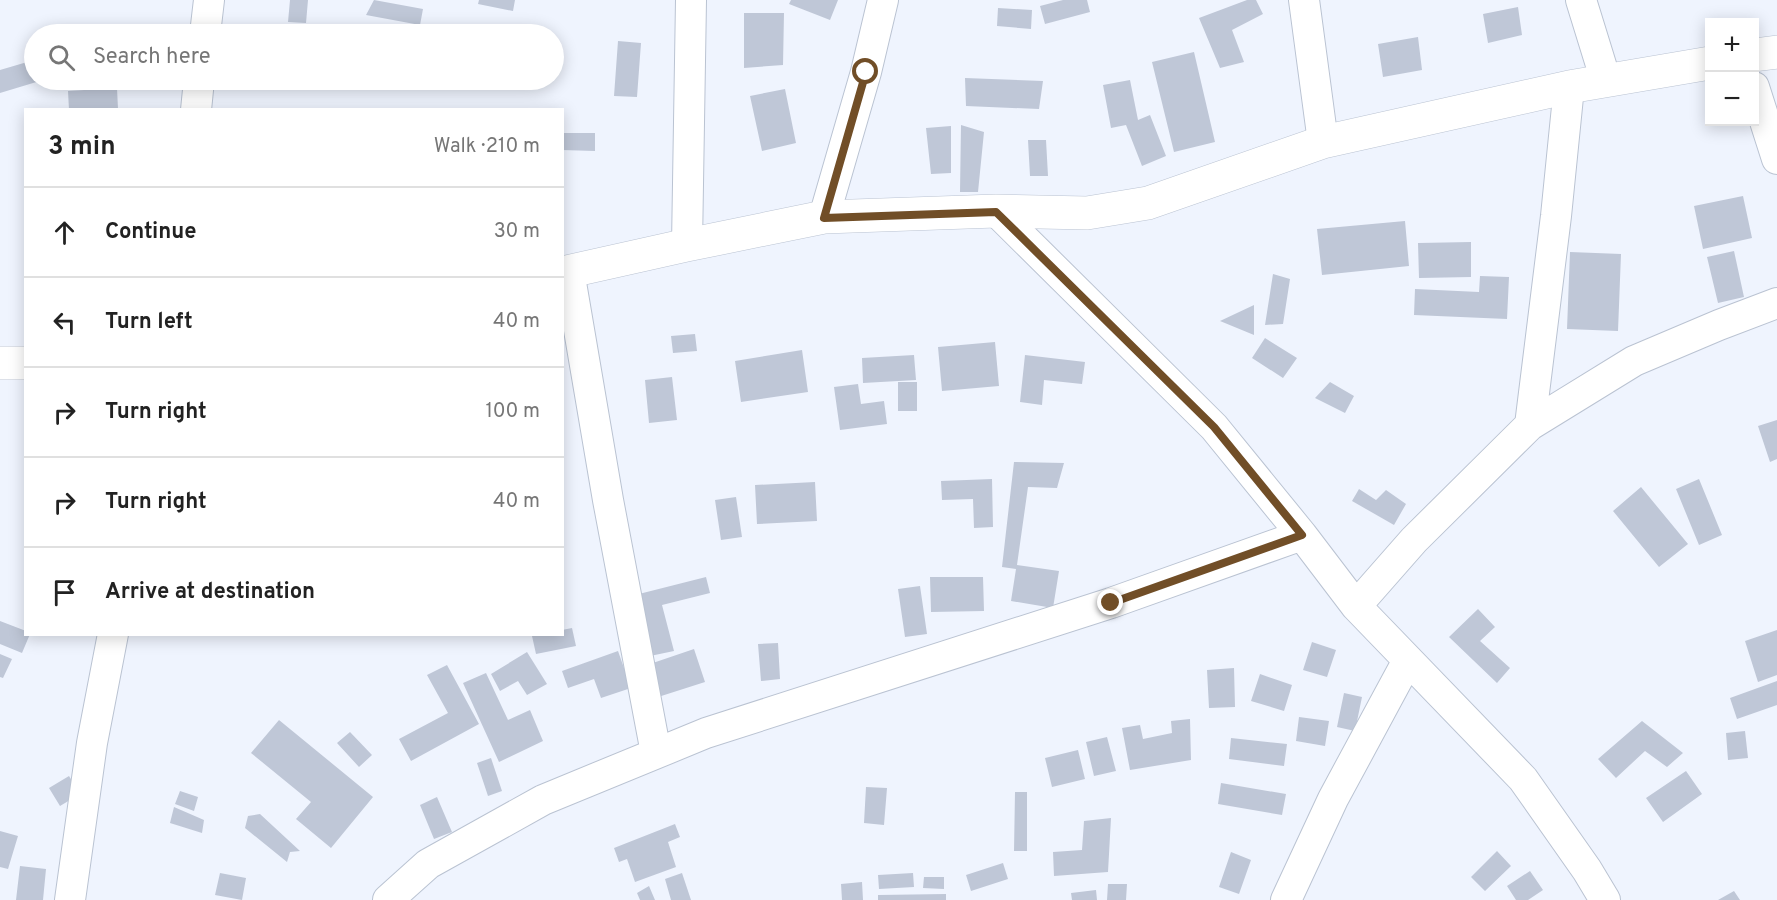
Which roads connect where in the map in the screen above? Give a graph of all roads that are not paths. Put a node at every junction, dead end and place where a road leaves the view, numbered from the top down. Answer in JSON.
{"nodes":[{"id":1,"x":209,"y":0,"type":"edge"},
{"id":2,"x":691,"y":0,"type":"edge"},
{"id":3,"x":883,"y":0,"type":"edge"},
{"id":4,"x":1304,"y":0,"type":"edge"},
{"id":5,"x":1590,"y":5,"type":"edge"},
{"id":6,"x":206,"y":24,"type":"edge"},
{"id":7,"x":1777,"y":52,"type":"edge"},
{"id":8,"x":1759,"y":54,"type":"edge"},
{"id":9,"x":1705,"y":64,"type":"edge"},
{"id":10,"x":1606,"y":81,"type":"junction"},
{"id":11,"x":1569,"y":87,"type":"junction"},
{"id":12,"x":199,"y":90,"type":"edge"},
{"id":13,"x":1759,"y":100,"type":"edge"},
{"id":14,"x":196,"y":108,"type":"edge"},
{"id":15,"x":1323,"y":142,"type":"junction"},
{"id":16,"x":1777,"y":159,"type":"edge"},
{"id":17,"x":996,"y":212,"type":"junction"},
{"id":18,"x":824,"y":218,"type":"junction"},
{"id":19,"x":687,"y":245,"type":"junction"},
{"id":20,"x":566,"y":272,"type":"edge"},
{"id":21,"x":1777,"y":303,"type":"edge"},
{"id":22,"x":0,"y":363,"type":"edge"},
{"id":23,"x":24,"y":363,"type":"edge"},
{"id":24,"x":1530,"y":425,"type":"junction"},
{"id":25,"x":1302,"y":535,"type":"junction"},
{"id":26,"x":1356,"y":606,"type":"junction"},
{"id":27,"x":113,"y":636,"type":"edge"},
{"id":28,"x":1408,"y":660,"type":"junction"},
{"id":29,"x":656,"y":753,"type":"junction"},
{"id":30,"x":70,"y":900,"type":"edge"},
{"id":31,"x":388,"y":900,"type":"edge"},
{"id":32,"x":1286,"y":900,"type":"edge"},
{"id":33,"x":1605,"y":900,"type":"edge"}],
"edges":[{"from":1,"to":6,"type":"street"},
{"from":2,"to":19,"type":"street"},
{"from":3,"to":18,"type":"street"},
{"from":4,"to":15,"type":"street"},
{"from":5,"to":10,"type":"street"},
{"from":7,"to":8,"type":"street"},
{"from":9,"to":10,"type":"street"},
{"from":10,"to":11,"type":"street"},
{"from":11,"to":15,"type":"street"},
{"from":11,"to":24,"type":"street"},
{"from":12,"to":14,"type":"street"},
{"from":13,"to":16,"type":"street"},
{"from":15,"to":17,"type":"street"},
{"from":17,"to":18,"type":"street"},
{"from":17,"to":25,"type":"street"},
{"from":18,"to":19,"type":"street"},
{"from":19,"to":20,"type":"street"},
{"from":20,"to":29,"type":"street"},
{"from":21,"to":24,"type":"street"},
{"from":22,"to":23,"type":"street"},
{"from":24,"to":26,"type":"street"},
{"from":25,"to":26,"type":"street"},
{"from":25,"to":29,"type":"street"},
{"from":26,"to":28,"type":"street"},
{"from":27,"to":30,"type":"street"},
{"from":28,"to":32,"type":"street"},
{"from":28,"to":33,"type":"street"},
{"from":29,"to":31,"type":"street"}]}
